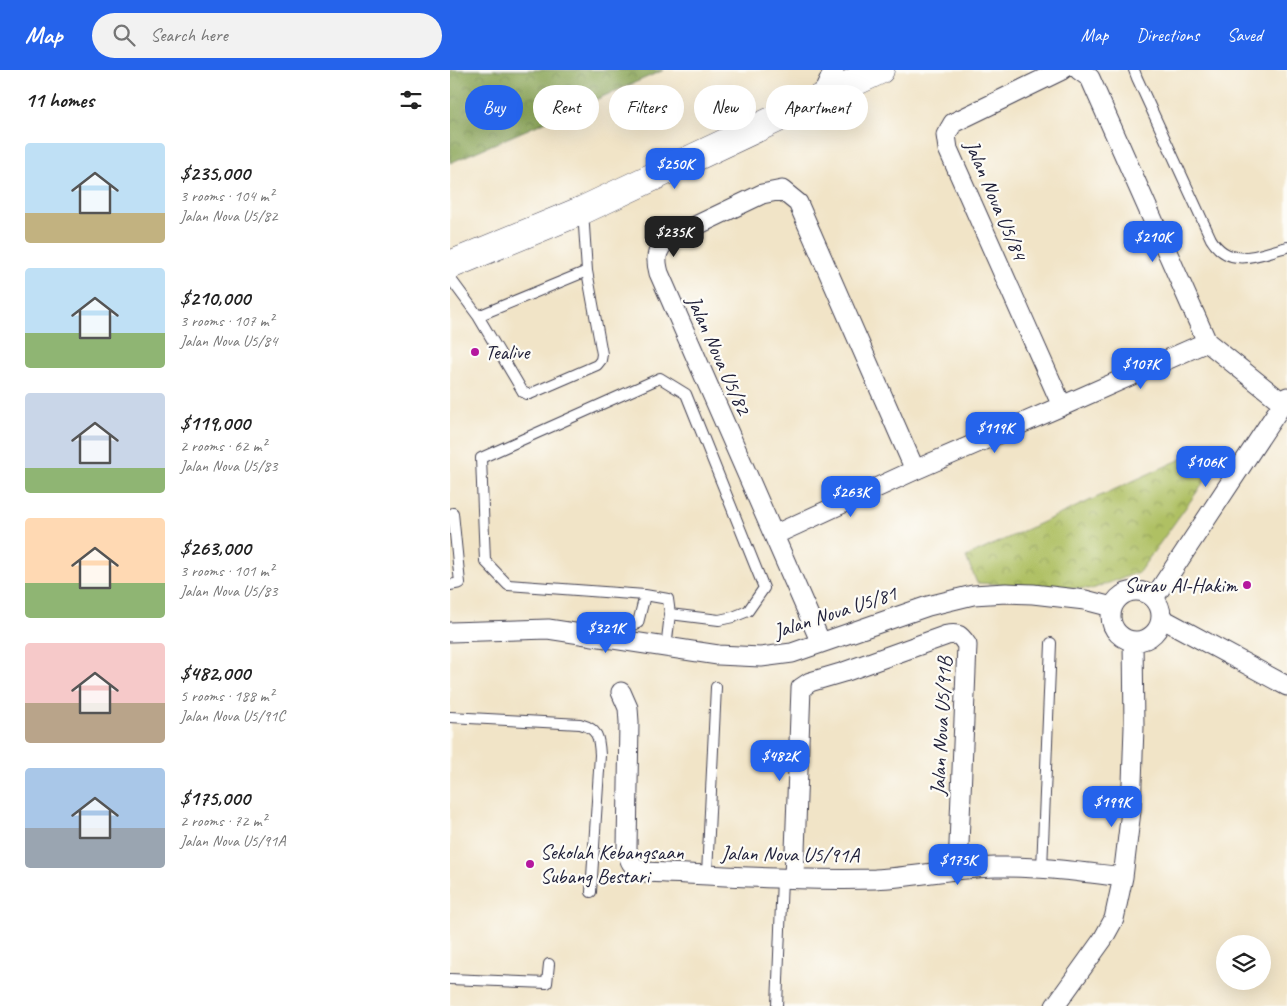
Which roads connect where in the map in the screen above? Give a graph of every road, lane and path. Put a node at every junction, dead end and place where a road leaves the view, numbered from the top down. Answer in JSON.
{"nodes":[{"id":1,"x":834,"y":70,"type":"edge"},
{"id":2,"x":880,"y":70,"type":"edge"},
{"id":3,"x":1062,"y":70,"type":"edge"},
{"id":4,"x":1079,"y":70,"type":"edge"},
{"id":5,"x":1134,"y":70,"type":"edge"},
{"id":6,"x":827,"y":85,"type":"edge"},
{"id":7,"x":848,"y":85,"type":"edge"},
{"id":8,"x":766,"y":124,"type":"edge"},
{"id":9,"x":583,"y":210,"type":"junction"},
{"id":10,"x":1287,"y":247,"type":"edge"},
{"id":11,"x":450,"y":266,"type":"edge"},
{"id":12,"x":587,"y":271,"type":"junction"},
{"id":13,"x":450,"y":278,"type":"edge"},
{"id":14,"x":478,"y":316,"type":"junction"},
{"id":15,"x":1207,"y":342,"type":"junction"},
{"id":16,"x":1285,"y":400,"type":"edge"},
{"id":17,"x":1062,"y":406,"type":"junction"},
{"id":18,"x":915,"y":470,"type":"junction"},
{"id":19,"x":453,"y":513,"type":"dead end"},
{"id":20,"x":774,"y":535,"type":"junction"},
{"id":21,"x":450,"y":584,"type":"edge"},
{"id":22,"x":645,"y":595,"type":"junction"},
{"id":23,"x":1154,"y":598,"type":"junction"},
{"id":24,"x":1112,"y":607,"type":"junction"},
{"id":25,"x":670,"y":614,"type":"junction"},
{"id":26,"x":1161,"y":618,"type":"junction"},
{"id":27,"x":450,"y":632,"type":"edge"},
{"id":28,"x":605,"y":637,"type":"junction"},
{"id":29,"x":1133,"y":641,"type":"junction"},
{"id":30,"x":821,"y":643,"type":"junction"},
{"id":31,"x":1050,"y":643,"type":"dead end"},
{"id":32,"x":666,"y":648,"type":"junction"},
{"id":33,"x":1287,"y":686,"type":"edge"},
{"id":34,"x":716,"y":687,"type":"dead end"},
{"id":35,"x":620,"y":692,"type":"dead end"},
{"id":36,"x":450,"y":717,"type":"edge"},
{"id":37,"x":958,"y":869,"type":"junction"},
{"id":38,"x":1042,"y":869,"type":"junction"},
{"id":39,"x":707,"y":874,"type":"junction"},
{"id":40,"x":1124,"y":877,"type":"junction"},
{"id":41,"x":788,"y":878,"type":"junction"},
{"id":42,"x":591,"y":892,"type":"dead end"},
{"id":43,"x":548,"y":964,"type":"dead end"},
{"id":44,"x":450,"y":979,"type":"edge"},
{"id":45,"x":777,"y":1006,"type":"edge"},
{"id":46,"x":1055,"y":1006,"type":"edge"}],
"edges":[{"from":1,"to":6,"type":"street"},
{"from":2,"to":7,"type":"street"},
{"from":3,"to":17,"type":"street","name":"Jalan Nova U5/84"},
{"from":4,"to":15,"type":"street"},
{"from":5,"to":10,"type":"lane"},
{"from":8,"to":9,"type":"street"},
{"from":9,"to":11,"type":"street"},
{"from":9,"to":12,"type":"lane"},
{"from":12,"to":14,"type":"lane"},
{"from":12,"to":14,"type":"lane"},
{"from":13,"to":14,"type":"lane"},
{"from":15,"to":16,"type":"street"},
{"from":15,"to":17,"type":"street"},
{"from":16,"to":23,"type":"street"},
{"from":17,"to":18,"type":"street"},
{"from":18,"to":20,"type":"street"},
{"from":18,"to":20,"type":"street","name":"Jalan Nova U5/82"},
{"from":19,"to":21,"type":"lane"},
{"from":20,"to":30,"type":"street","name":"Jalan Nova U5/82"},
{"from":22,"to":25,"type":"lane"},
{"from":22,"to":25,"type":"lane"},
{"from":22,"to":28,"type":"lane"},
{"from":23,"to":24,"type":"street"},
{"from":23,"to":26,"type":"street"},
{"from":24,"to":29,"type":"street"},
{"from":24,"to":30,"type":"street","name":"Jalan Nova U5/81"},
{"from":25,"to":32,"type":"lane"},
{"from":26,"to":29,"type":"street"},
{"from":26,"to":33,"type":"street"},
{"from":27,"to":28,"type":"street","name":"Jalan Nova U5/81"},
{"from":28,"to":32,"type":"street","name":"Jalan Nova U5/81"},
{"from":29,"to":40,"type":"street"},
{"from":30,"to":32,"type":"street","name":"Jalan Nova U5/81"},
{"from":31,"to":38,"type":"lane"},
{"from":34,"to":39,"type":"lane"},
{"from":35,"to":39,"type":"street","name":"Jalan Nova U5/91A"},
{"from":36,"to":42,"type":"lane"},
{"from":37,"to":38,"type":"street","name":"Jalan Nova U5/91A"},
{"from":37,"to":41,"type":"street","name":"Jalan Nova U5/91A"},
{"from":37,"to":41,"type":"street","name":"Jalan Nova U5/91B"},
{"from":38,"to":40,"type":"street","name":"Jalan Nova U5/91A"},
{"from":39,"to":41,"type":"street","name":"Jalan Nova U5/91A"},
{"from":40,"to":46,"type":"street"},
{"from":41,"to":45,"type":"lane"},
{"from":43,"to":44,"type":"lane"}]}
